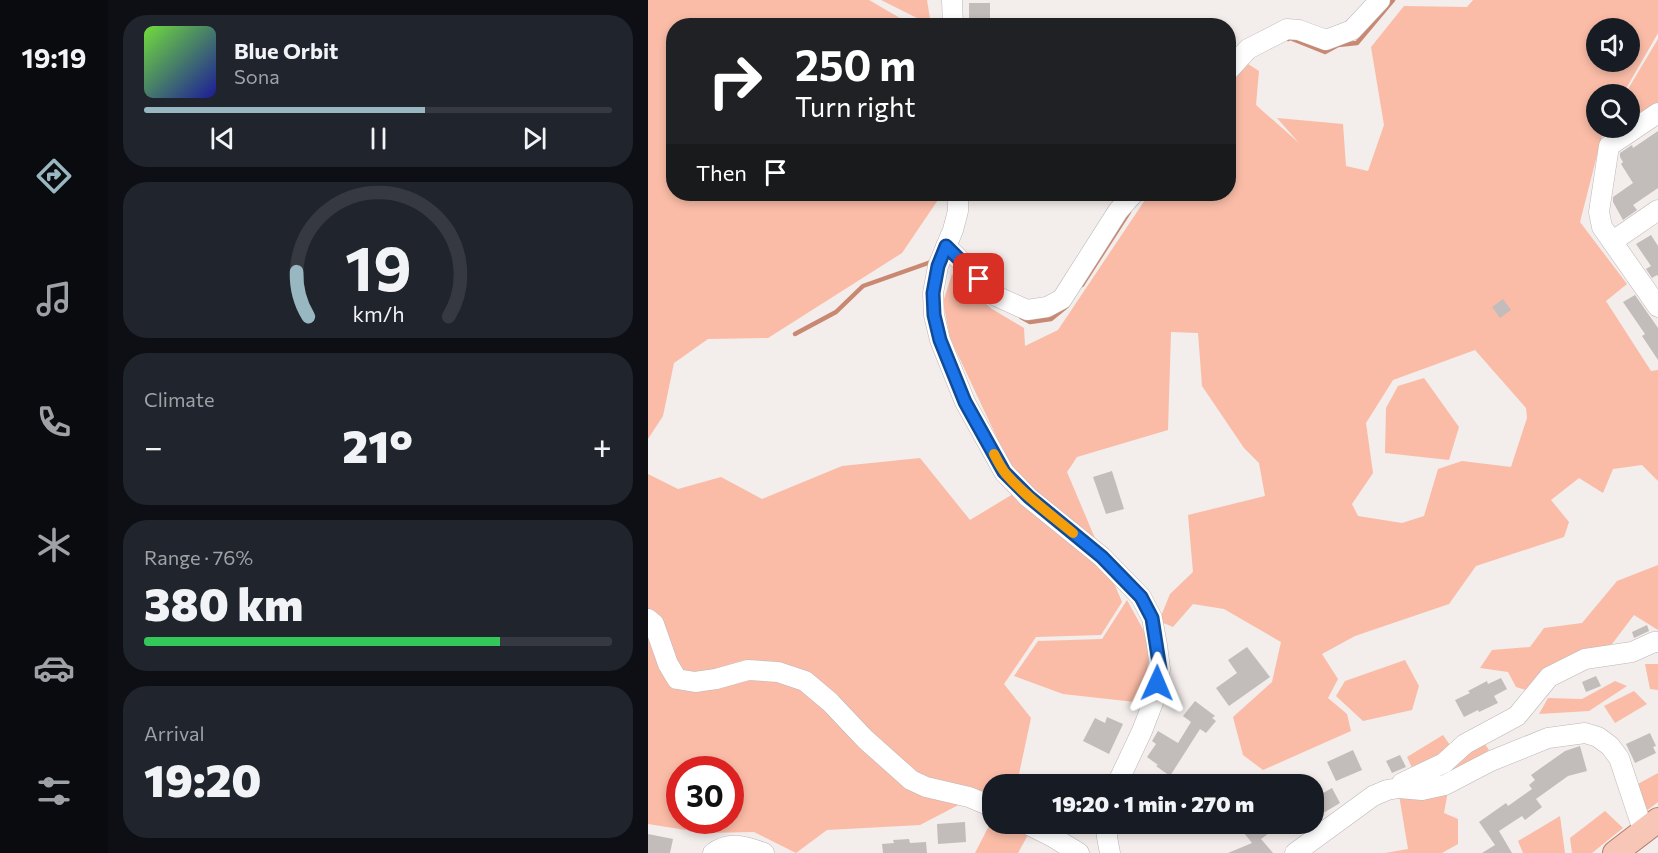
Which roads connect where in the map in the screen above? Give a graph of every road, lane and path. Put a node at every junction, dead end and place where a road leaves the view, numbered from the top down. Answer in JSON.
{"nodes":[{"id":1,"x":952,"y":0,"type":"edge"},
{"id":2,"x":1380,"y":0,"type":"edge"},
{"id":3,"x":952,"y":18,"type":"edge"},
{"id":4,"x":1236,"y":62,"type":"edge"},
{"id":5,"x":1658,"y":113,"type":"edge"},
{"id":6,"x":958,"y":201,"type":"edge"},
{"id":7,"x":1127,"y":201,"type":"edge"},
{"id":8,"x":1658,"y":210,"type":"edge"},
{"id":9,"x":1612,"y":241,"type":"junction"},
{"id":10,"x":946,"y":246,"type":"junction"},
{"id":11,"x":1657,"y":305,"type":"edge"},
{"id":12,"x":648,"y":619,"type":"edge"},
{"id":13,"x":1658,"y":642,"type":"edge"},
{"id":14,"x":1122,"y":774,"type":"edge"},
{"id":15,"x":1399,"y":788,"type":"junction"},
{"id":16,"x":982,"y":802,"type":"edge"},
{"id":17,"x":1651,"y":825,"type":"edge"},
{"id":18,"x":1047,"y":834,"type":"edge"},
{"id":19,"x":1107,"y":834,"type":"edge"},
{"id":20,"x":713,"y":853,"type":"edge"},
{"id":21,"x":764,"y":853,"type":"edge"},
{"id":22,"x":1078,"y":853,"type":"edge"},
{"id":23,"x":1110,"y":853,"type":"edge"},
{"id":24,"x":1295,"y":853,"type":"edge"},
{"id":25,"x":1615,"y":853,"type":"edge"}],
"edges":[{"from":1,"to":3,"type":"street"},
{"from":2,"to":4,"type":"street"},
{"from":5,"to":9,"type":"street"},
{"from":6,"to":10,"type":"street"},
{"from":7,"to":10,"type":"street"},
{"from":8,"to":9,"type":"street"},
{"from":9,"to":11,"type":"street"},
{"from":10,"to":14,"type":"street"},
{"from":12,"to":16,"type":"street"},
{"from":13,"to":15,"type":"street"},
{"from":15,"to":17,"type":"street"},
{"from":15,"to":24,"type":"street"},
{"from":17,"to":25,"type":"main road"},
{"from":18,"to":22,"type":"street"},
{"from":19,"to":23,"type":"street"},
{"from":20,"to":21,"type":"street"}]}
